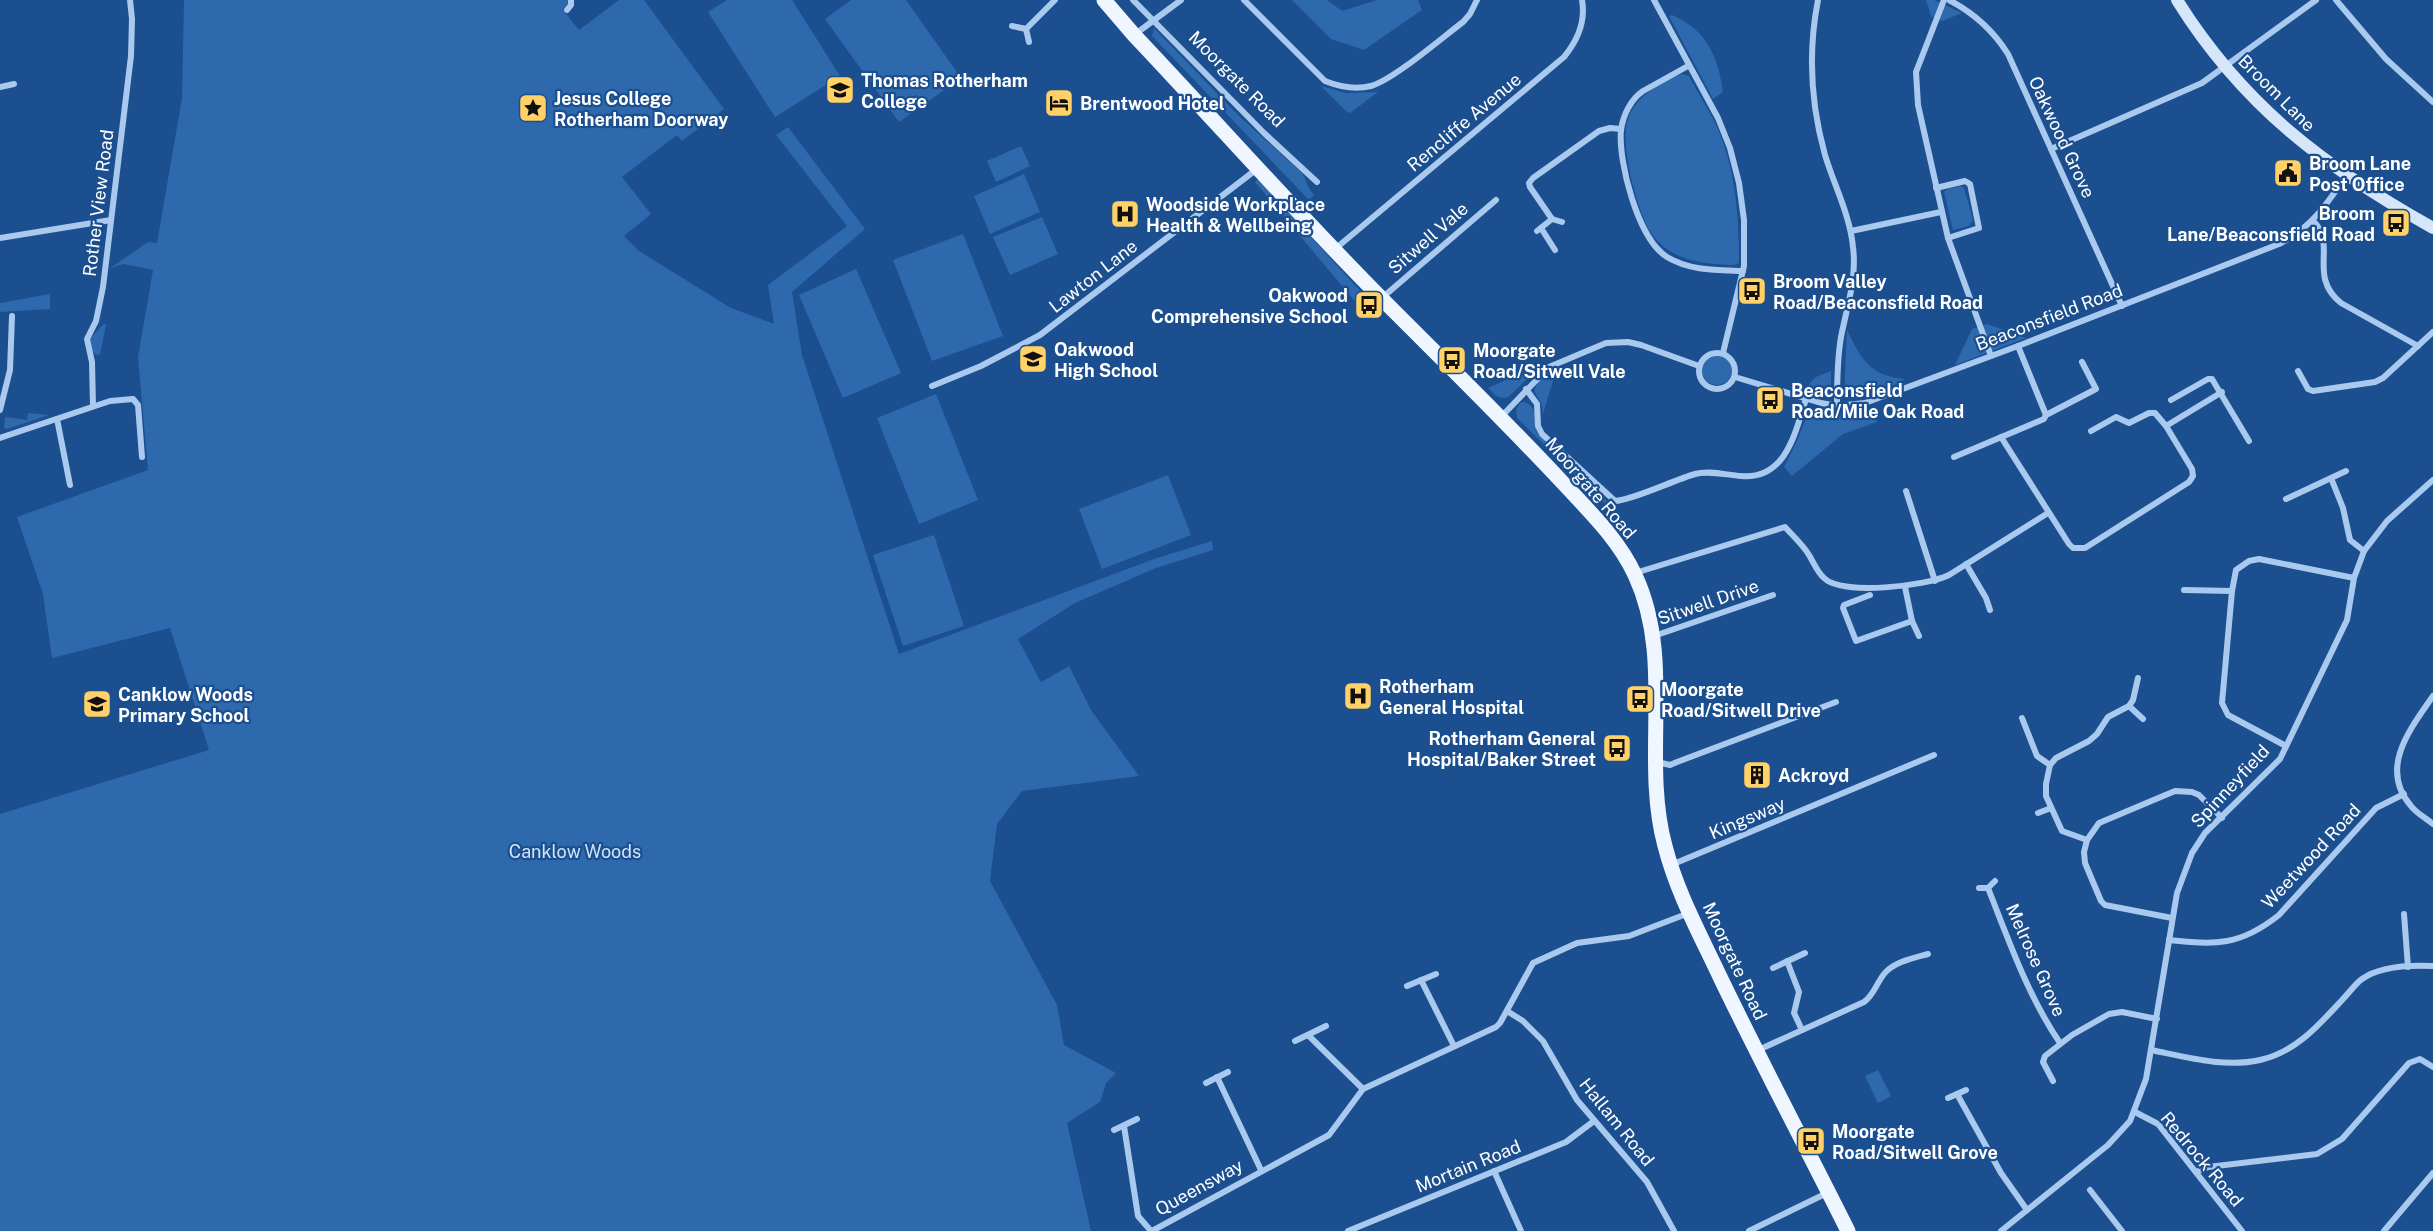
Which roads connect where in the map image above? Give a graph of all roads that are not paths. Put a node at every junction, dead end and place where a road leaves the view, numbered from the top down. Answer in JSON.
{"nodes":[{"id":1,"x":130,"y":0,"type":"edge"},
{"id":2,"x":570,"y":0,"type":"edge"},
{"id":3,"x":1055,"y":0,"type":"edge"},
{"id":4,"x":1104,"y":0,"type":"edge"},
{"id":5,"x":1133,"y":0,"type":"edge"},
{"id":6,"x":1181,"y":0,"type":"edge"},
{"id":7,"x":1244,"y":0,"type":"edge"},
{"id":8,"x":1477,"y":0,"type":"edge"},
{"id":9,"x":1582,"y":0,"type":"edge"},
{"id":10,"x":1654,"y":0,"type":"edge"},
{"id":11,"x":1818,"y":0,"type":"edge"},
{"id":12,"x":1944,"y":0,"type":"edge"},
{"id":13,"x":1949,"y":0,"type":"edge"},
{"id":14,"x":2177,"y":0,"type":"edge"},
{"id":15,"x":2316,"y":0,"type":"edge"},
{"id":16,"x":2336,"y":0,"type":"edge"},
{"id":17,"x":1960,"y":2,"type":"edge"},
{"id":18,"x":567,"y":10,"type":"dead end"},
{"id":19,"x":1152,"y":21,"type":"junction"},
{"id":20,"x":1012,"y":26,"type":"dead end"},
{"id":21,"x":1026,"y":29,"type":"junction"},
{"id":22,"x":1134,"y":35,"type":"junction"},
{"id":23,"x":1029,"y":42,"type":"dead end"},
{"id":24,"x":1688,"y":66,"type":"junction"},
{"id":25,"x":2225,"y":67,"type":"junction"},
{"id":26,"x":14,"y":84,"type":"dead end"},
{"id":27,"x":0,"y":87,"type":"edge"},
{"id":28,"x":2433,"y":102,"type":"edge"},
{"id":29,"x":1621,"y":129,"type":"junction"},
{"id":30,"x":2051,"y":149,"type":"junction"},
{"id":31,"x":1259,"y":167,"type":"junction"},
{"id":32,"x":2346,"y":176,"type":"junction"},
{"id":33,"x":1317,"y":182,"type":"dead end"},
{"id":34,"x":1936,"y":188,"type":"junction"},
{"id":35,"x":1496,"y":200,"type":"dead end"},
{"id":36,"x":1941,"y":212,"type":"junction"},
{"id":37,"x":1552,"y":219,"type":"junction"},
{"id":38,"x":111,"y":220,"type":"junction"},
{"id":39,"x":2313,"y":221,"type":"junction"},
{"id":40,"x":1562,"y":222,"type":"dead end"},
{"id":41,"x":2433,"y":228,"type":"edge"},
{"id":42,"x":1851,"y":231,"type":"junction"},
{"id":43,"x":0,"y":238,"type":"edge"},
{"id":44,"x":1948,"y":238,"type":"junction"},
{"id":45,"x":1334,"y":249,"type":"junction"},
{"id":46,"x":1556,"y":250,"type":"dead end"},
{"id":47,"x":1743,"y":271,"type":"junction"},
{"id":48,"x":1381,"y":299,"type":"junction"},
{"id":49,"x":2121,"y":306,"type":"junction"},
{"id":50,"x":12,"y":316,"type":"dead end"},
{"id":51,"x":2433,"y":332,"type":"edge"},
{"id":52,"x":2019,"y":346,"type":"junction"},
{"id":53,"x":2418,"y":346,"type":"junction"},
{"id":54,"x":1723,"y":353,"type":"junction"},
{"id":55,"x":1991,"y":356,"type":"junction"},
{"id":56,"x":2082,"y":362,"type":"dead end"},
{"id":57,"x":1699,"y":366,"type":"junction"},
{"id":58,"x":2298,"y":371,"type":"dead end"},
{"id":59,"x":1735,"y":376,"type":"junction"},
{"id":60,"x":932,"y":386,"type":"dead end"},
{"id":61,"x":1526,"y":389,"type":"junction"},
{"id":62,"x":2222,"y":392,"type":"junction"},
{"id":63,"x":1806,"y":399,"type":"junction"},
{"id":64,"x":2171,"y":400,"type":"dead end"},
{"id":65,"x":93,"y":406,"type":"junction"},
{"id":66,"x":1837,"y":406,"type":"junction"},
{"id":67,"x":0,"y":410,"type":"edge"},
{"id":68,"x":2046,"y":415,"type":"junction"},
{"id":69,"x":1500,"y":418,"type":"junction"},
{"id":70,"x":57,"y":419,"type":"junction"},
{"id":71,"x":2166,"y":426,"type":"junction"},
{"id":72,"x":2091,"y":431,"type":"dead end"},
{"id":73,"x":0,"y":438,"type":"edge"},
{"id":74,"x":2001,"y":438,"type":"junction"},
{"id":75,"x":2248,"y":441,"type":"dead end"},
{"id":76,"x":142,"y":457,"type":"dead end"},
{"id":77,"x":1954,"y":457,"type":"dead end"},
{"id":78,"x":2346,"y":471,"type":"dead end"},
{"id":79,"x":2331,"y":478,"type":"junction"},
{"id":80,"x":2433,"y":480,"type":"edge"},
{"id":81,"x":70,"y":485,"type":"dead end"},
{"id":82,"x":1906,"y":490,"type":"dead end"},
{"id":83,"x":2286,"y":499,"type":"dead end"},
{"id":84,"x":2048,"y":513,"type":"junction"},
{"id":85,"x":2364,"y":551,"type":"junction"},
{"id":86,"x":1966,"y":564,"type":"junction"},
{"id":87,"x":1635,"y":573,"type":"junction"},
{"id":88,"x":2354,"y":578,"type":"junction"},
{"id":89,"x":1935,"y":581,"type":"junction"},
{"id":90,"x":1905,"y":586,"type":"junction"},
{"id":91,"x":2184,"y":590,"type":"dead end"},
{"id":92,"x":2232,"y":591,"type":"junction"},
{"id":93,"x":1870,"y":595,"type":"dead end"},
{"id":94,"x":1773,"y":596,"type":"dead end"},
{"id":95,"x":1990,"y":610,"type":"dead end"},
{"id":96,"x":1912,"y":621,"type":"junction"},
{"id":97,"x":1653,"y":636,"type":"junction"},
{"id":98,"x":1918,"y":636,"type":"dead end"},
{"id":99,"x":2138,"y":678,"type":"dead end"},
{"id":100,"x":2433,"y":696,"type":"edge"},
{"id":101,"x":1836,"y":702,"type":"dead end"},
{"id":102,"x":2129,"y":706,"type":"junction"},
{"id":103,"x":2022,"y":718,"type":"dead end"},
{"id":104,"x":2143,"y":719,"type":"dead end"},
{"id":105,"x":2286,"y":746,"type":"junction"},
{"id":106,"x":1935,"y":755,"type":"dead end"},
{"id":107,"x":1656,"y":762,"type":"junction"},
{"id":108,"x":2050,"y":765,"type":"junction"},
{"id":109,"x":2404,"y":794,"type":"junction"},
{"id":110,"x":2051,"y":808,"type":"junction"},
{"id":111,"x":2038,"y":813,"type":"dead end"},
{"id":112,"x":2222,"y":818,"type":"junction"},
{"id":113,"x":2433,"y":824,"type":"edge"},
{"id":114,"x":2087,"y":840,"type":"junction"},
{"id":115,"x":1671,"y":865,"type":"junction"},
{"id":116,"x":1995,"y":881,"type":"dead end"},
{"id":117,"x":1979,"y":888,"type":"dead end"},
{"id":118,"x":1989,"y":888,"type":"junction"},
{"id":119,"x":1690,"y":912,"type":"junction"},
{"id":120,"x":2404,"y":914,"type":"dead end"},
{"id":121,"x":2172,"y":918,"type":"junction"},
{"id":122,"x":2169,"y":940,"type":"junction"},
{"id":123,"x":1805,"y":953,"type":"dead end"},
{"id":124,"x":1928,"y":954,"type":"dead end"},
{"id":125,"x":1787,"y":961,"type":"junction"},
{"id":126,"x":2433,"y":966,"type":"edge"},
{"id":127,"x":2408,"y":967,"type":"junction"},
{"id":128,"x":1773,"y":968,"type":"dead end"},
{"id":129,"x":1436,"y":974,"type":"dead end"},
{"id":130,"x":1421,"y":980,"type":"junction"},
{"id":131,"x":1407,"y":986,"type":"dead end"},
{"id":132,"x":1507,"y":1011,"type":"junction"},
{"id":133,"x":2157,"y":1019,"type":"junction"},
{"id":134,"x":1326,"y":1026,"type":"dead end"},
{"id":135,"x":1802,"y":1030,"type":"junction"},
{"id":136,"x":1308,"y":1035,"type":"junction"},
{"id":137,"x":1295,"y":1041,"type":"dead end"},
{"id":138,"x":2060,"y":1043,"type":"junction"},
{"id":139,"x":1454,"y":1046,"type":"junction"},
{"id":140,"x":2151,"y":1050,"type":"junction"},
{"id":141,"x":1756,"y":1051,"type":"junction"},
{"id":142,"x":2433,"y":1067,"type":"edge"},
{"id":143,"x":1228,"y":1072,"type":"dead end"},
{"id":144,"x":1217,"y":1077,"type":"junction"},
{"id":145,"x":2053,"y":1081,"type":"dead end"},
{"id":146,"x":1206,"y":1083,"type":"dead end"},
{"id":147,"x":1363,"y":1089,"type":"junction"},
{"id":148,"x":1966,"y":1090,"type":"dead end"},
{"id":149,"x":1957,"y":1094,"type":"junction"},
{"id":150,"x":1948,"y":1098,"type":"dead end"},
{"id":151,"x":2135,"y":1112,"type":"junction"},
{"id":152,"x":1137,"y":1119,"type":"dead end"},
{"id":153,"x":1594,"y":1121,"type":"junction"},
{"id":154,"x":1124,"y":1125,"type":"junction"},
{"id":155,"x":1114,"y":1130,"type":"dead end"},
{"id":156,"x":1261,"y":1170,"type":"junction"},
{"id":157,"x":1494,"y":1171,"type":"junction"},
{"id":158,"x":2196,"y":1172,"type":"junction"},
{"id":159,"x":2433,"y":1173,"type":"edge"},
{"id":160,"x":2090,"y":1190,"type":"dead end"},
{"id":161,"x":1829,"y":1192,"type":"junction"},
{"id":162,"x":2027,"y":1210,"type":"junction"},
{"id":163,"x":1152,"y":1231,"type":"edge"},
{"id":164,"x":1348,"y":1231,"type":"edge"},
{"id":165,"x":1521,"y":1231,"type":"edge"},
{"id":166,"x":1674,"y":1231,"type":"edge"},
{"id":167,"x":1749,"y":1231,"type":"edge"},
{"id":168,"x":1848,"y":1231,"type":"edge"},
{"id":169,"x":2001,"y":1231,"type":"edge"},
{"id":170,"x":2122,"y":1231,"type":"edge"},
{"id":171,"x":2242,"y":1231,"type":"edge"},
{"id":172,"x":2384,"y":1231,"type":"edge"}],
"edges":[{"from":1,"to":38,"type":"street","name":"Rother View Road"},
{"from":2,"to":18,"type":"street"},
{"from":3,"to":21,"type":"street"},
{"from":4,"to":22,"type":"main road","name":"Moorgate Road"},
{"from":5,"to":19,"type":"street","name":"Moorgate Road"},
{"from":6,"to":19,"type":"street"},
{"from":7,"to":8,"type":"street"},
{"from":9,"to":45,"type":"street","name":"Rencliffe Avenue"},
{"from":10,"to":24,"type":"street"},
{"from":11,"to":42,"type":"street"},
{"from":12,"to":34,"type":"street"},
{"from":13,"to":17,"type":"street","name":"Oakwood Grove"},
{"from":14,"to":25,"type":"main road","name":"Broom Lane"},
{"from":15,"to":25,"type":"street"},
{"from":16,"to":28,"type":"street"},
{"from":17,"to":30,"type":"street","name":"Oakwood Grove"},
{"from":19,"to":22,"type":"street"},
{"from":19,"to":33,"type":"street","name":"Moorgate Road"},
{"from":20,"to":21,"type":"street"},
{"from":21,"to":23,"type":"street"},
{"from":22,"to":31,"type":"main road","name":"Moorgate Road"},
{"from":24,"to":29,"type":"street"},
{"from":24,"to":47,"type":"street"},
{"from":25,"to":30,"type":"street"},
{"from":25,"to":32,"type":"main road","name":"Broom Lane"},
{"from":26,"to":27,"type":"street"},
{"from":29,"to":37,"type":"street"},
{"from":29,"to":47,"type":"street"},
{"from":30,"to":49,"type":"street","name":"Oakwood Grove"},
{"from":31,"to":45,"type":"main road","name":"Moorgate Road"},
{"from":31,"to":60,"type":"street","name":"Lawton Lane"},
{"from":32,"to":39,"type":"street","name":"Beaconsfield Road"},
{"from":32,"to":41,"type":"main road","name":"Broom Lane"},
{"from":34,"to":36,"type":"street"},
{"from":34,"to":44,"type":"street"},
{"from":35,"to":48,"type":"street","name":"Sitwell Vale"},
{"from":36,"to":42,"type":"street"},
{"from":36,"to":44,"type":"street"},
{"from":37,"to":40,"type":"street"},
{"from":37,"to":46,"type":"street"},
{"from":38,"to":43,"type":"street"},
{"from":38,"to":65,"type":"street","name":"Rother View Road"},
{"from":39,"to":49,"type":"street","name":"Beaconsfield Road"},
{"from":39,"to":53,"type":"street"},
{"from":42,"to":66,"type":"street"},
{"from":44,"to":55,"type":"street"},
{"from":45,"to":48,"type":"main road","name":"Moorgate Road"},
{"from":47,"to":54,"type":"street"},
{"from":48,"to":69,"type":"main road","name":"Moorgate Road"},
{"from":49,"to":52,"type":"street","name":"Beaconsfield Road"},
{"from":50,"to":67,"type":"street"},
{"from":51,"to":53,"type":"street"},
{"from":52,"to":55,"type":"street","name":"Beaconsfield Road"},
{"from":52,"to":68,"type":"street"},
{"from":53,"to":58,"type":"street"},
{"from":54,"to":57,"type":"street"},
{"from":54,"to":59,"type":"street"},
{"from":55,"to":66,"type":"street","name":"Beaconsfield Road"},
{"from":56,"to":68,"type":"street"},
{"from":57,"to":59,"type":"street"},
{"from":57,"to":61,"type":"street"},
{"from":59,"to":63,"type":"street","name":"Beaconsfield Road"},
{"from":61,"to":63,"type":"street"},
{"from":61,"to":69,"type":"street"},
{"from":62,"to":64,"type":"street"},
{"from":62,"to":71,"type":"street"},
{"from":62,"to":75,"type":"street"},
{"from":63,"to":66,"type":"street","name":"Beaconsfield Road"},
{"from":65,"to":70,"type":"street"},
{"from":65,"to":76,"type":"street"},
{"from":68,"to":74,"type":"street"},
{"from":69,"to":87,"type":"main road","name":"Moorgate Road"},
{"from":70,"to":73,"type":"street"},
{"from":70,"to":81,"type":"street"},
{"from":71,"to":72,"type":"street"},
{"from":71,"to":84,"type":"street"},
{"from":74,"to":77,"type":"street"},
{"from":74,"to":84,"type":"street"},
{"from":78,"to":79,"type":"street"},
{"from":79,"to":83,"type":"street"},
{"from":79,"to":85,"type":"street"},
{"from":80,"to":85,"type":"street","name":"Spinneyfield"},
{"from":82,"to":89,"type":"street"},
{"from":84,"to":86,"type":"street"},
{"from":85,"to":88,"type":"street","name":"Spinneyfield"},
{"from":86,"to":89,"type":"street"},
{"from":86,"to":95,"type":"street"},
{"from":87,"to":90,"type":"street"},
{"from":87,"to":97,"type":"main road","name":"Moorgate Road"},
{"from":88,"to":92,"type":"street"},
{"from":88,"to":105,"type":"street","name":"Spinneyfield"},
{"from":89,"to":90,"type":"street"},
{"from":90,"to":96,"type":"street"},
{"from":91,"to":92,"type":"street"},
{"from":92,"to":105,"type":"street"},
{"from":93,"to":96,"type":"street"},
{"from":94,"to":97,"type":"street","name":"Sitwell Drive"},
{"from":96,"to":98,"type":"street"},
{"from":97,"to":107,"type":"main road","name":"Moorgate Road"},
{"from":99,"to":102,"type":"street"},
{"from":100,"to":109,"type":"street"},
{"from":101,"to":107,"type":"street"},
{"from":102,"to":104,"type":"street"},
{"from":102,"to":108,"type":"street"},
{"from":103,"to":108,"type":"street"},
{"from":105,"to":112,"type":"street","name":"Spinneyfield"},
{"from":106,"to":115,"type":"street","name":"Kingsway"},
{"from":107,"to":115,"type":"main road","name":"Moorgate Road"},
{"from":108,"to":110,"type":"street"},
{"from":109,"to":113,"type":"street"},
{"from":109,"to":122,"type":"street","name":"Weetwood Road"},
{"from":110,"to":111,"type":"street"},
{"from":110,"to":114,"type":"street"},
{"from":112,"to":114,"type":"street"},
{"from":112,"to":121,"type":"street","name":"Spinneyfield"},
{"from":114,"to":121,"type":"street"},
{"from":115,"to":119,"type":"main road","name":"Moorgate Road"},
{"from":116,"to":118,"type":"street","name":"Melrose Grove"},
{"from":117,"to":118,"type":"street","name":"Melrose Grove"},
{"from":118,"to":138,"type":"street","name":"Melrose Grove"},
{"from":119,"to":132,"type":"street","name":"Queensway"},
{"from":119,"to":141,"type":"main road","name":"Moorgate Road"},
{"from":120,"to":127,"type":"street"},
{"from":121,"to":122,"type":"street","name":"Spinneyfield"},
{"from":122,"to":133,"type":"street","name":"Spinneyfield"},
{"from":123,"to":125,"type":"street"},
{"from":124,"to":135,"type":"street"},
{"from":125,"to":128,"type":"street"},
{"from":125,"to":135,"type":"street"},
{"from":126,"to":127,"type":"street"},
{"from":127,"to":140,"type":"street"},
{"from":129,"to":130,"type":"street"},
{"from":130,"to":131,"type":"street"},
{"from":130,"to":139,"type":"street"},
{"from":132,"to":139,"type":"street","name":"Queensway"},
{"from":132,"to":153,"type":"street","name":"Hallam Road"},
{"from":133,"to":138,"type":"street","name":"Melrose Grove"},
{"from":133,"to":140,"type":"street","name":"Spinneyfield"},
{"from":134,"to":136,"type":"street"},
{"from":135,"to":141,"type":"street"},
{"from":136,"to":137,"type":"street"},
{"from":136,"to":147,"type":"street"},
{"from":138,"to":145,"type":"street","name":"Melrose Grove"},
{"from":139,"to":147,"type":"street","name":"Queensway"},
{"from":140,"to":151,"type":"street","name":"Spinneyfield"},
{"from":141,"to":161,"type":"main road","name":"Moorgate Road"},
{"from":142,"to":158,"type":"street"},
{"from":143,"to":144,"type":"street"},
{"from":144,"to":146,"type":"street"},
{"from":144,"to":156,"type":"street","name":"Queensway"},
{"from":147,"to":156,"type":"street","name":"Queensway"},
{"from":148,"to":149,"type":"street"},
{"from":149,"to":150,"type":"street"},
{"from":149,"to":162,"type":"street"},
{"from":151,"to":158,"type":"street","name":"Redrock Road"},
{"from":151,"to":162,"type":"street","name":"Spinneyfield"},
{"from":152,"to":154,"type":"street"},
{"from":153,"to":157,"type":"street","name":"Mortain Road"},
{"from":153,"to":166,"type":"street","name":"Hallam Road"},
{"from":154,"to":155,"type":"street"},
{"from":154,"to":163,"type":"street","name":"Queensway"},
{"from":156,"to":163,"type":"street","name":"Queensway"},
{"from":157,"to":164,"type":"street","name":"Mortain Road"},
{"from":157,"to":165,"type":"street"},
{"from":158,"to":171,"type":"street","name":"Redrock Road"},
{"from":159,"to":172,"type":"street"},
{"from":160,"to":170,"type":"street"},
{"from":161,"to":167,"type":"street"},
{"from":161,"to":168,"type":"main road","name":"Moorgate Road"},
{"from":162,"to":169,"type":"street","name":"Spinneyfield"}]}
